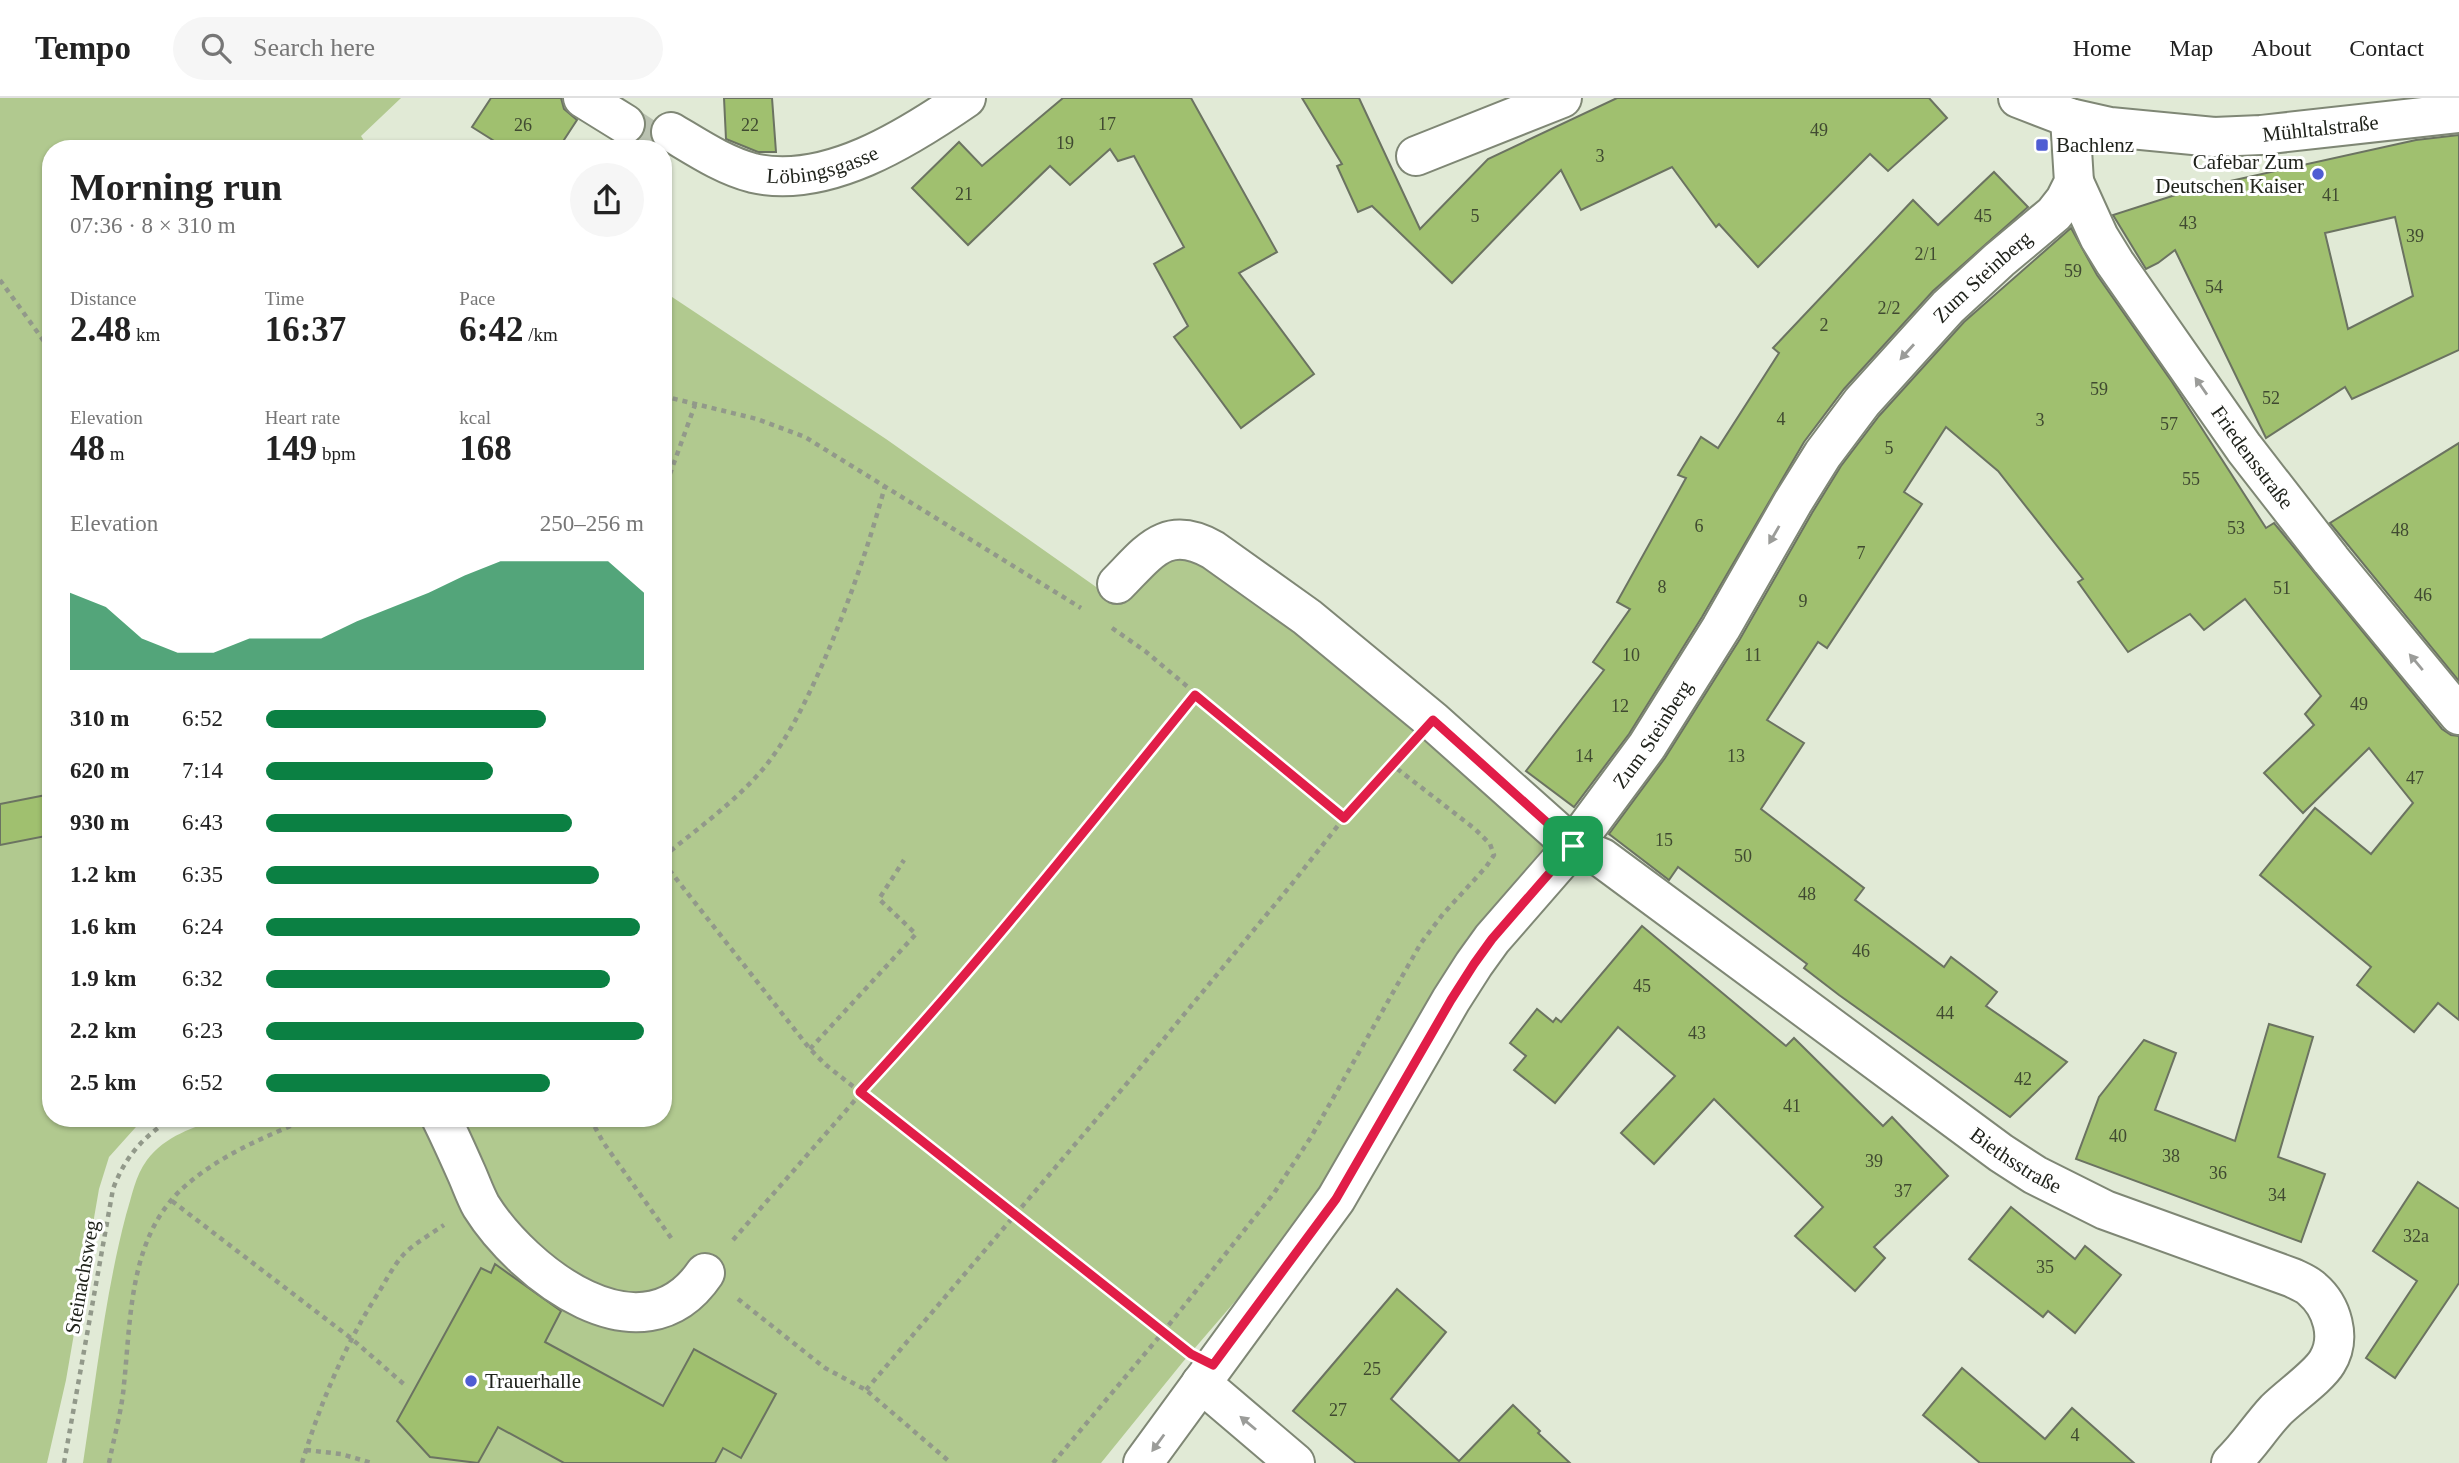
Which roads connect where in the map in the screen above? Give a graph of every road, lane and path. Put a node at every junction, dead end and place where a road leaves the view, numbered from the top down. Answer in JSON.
{"nodes":[{"id":1,"x":583,"y":98,"type":"edge"},
{"id":2,"x":966,"y":98,"type":"edge"},
{"id":3,"x":1562,"y":98,"type":"edge"},
{"id":4,"x":2018,"y":98,"type":"edge"},
{"id":5,"x":2459,"y":113,"type":"edge"},
{"id":6,"x":2070,"y":118,"type":"junction"},
{"id":7,"x":625,"y":124,"type":"tunnel mouth"},
{"id":8,"x":672,"y":145,"type":"edge"},
{"id":9,"x":1416,"y":156,"type":"dead end"},
{"id":10,"x":2074,"y":182,"type":"junction"},
{"id":11,"x":0,"y":280,"type":"edge"},
{"id":12,"x":42,"y":338,"type":"edge"},
{"id":13,"x":672,"y":399,"type":"edge"},
{"id":14,"x":695,"y":405,"type":"junction"},
{"id":15,"x":672,"y":468,"type":"edge"},
{"id":16,"x":885,"y":486,"type":"junction"},
{"id":17,"x":1117,"y":584,"type":"dead end"},
{"id":18,"x":1051,"y":591,"type":"dead end"},
{"id":19,"x":1104,"y":623,"type":"dead end"},
{"id":20,"x":1195,"y":695,"type":"junction"},
{"id":21,"x":2459,"y":715,"type":"edge"},
{"id":22,"x":1433,"y":720,"type":"junction"},
{"id":23,"x":1391,"y":764,"type":"junction"},
{"id":24,"x":1344,"y":818,"type":"junction"},
{"id":25,"x":1573,"y":846,"type":"junction"},
{"id":26,"x":672,"y":851,"type":"edge"},
{"id":27,"x":904,"y":860,"type":"dead end"},
{"id":28,"x":672,"y":871,"type":"edge"},
{"id":29,"x":810,"y":1049,"type":"junction"},
{"id":30,"x":860,"y":1092,"type":"junction"},
{"id":31,"x":160,"y":1127,"type":"edge"},
{"id":32,"x":289,"y":1127,"type":"edge"},
{"id":33,"x":445,"y":1127,"type":"edge"},
{"id":34,"x":595,"y":1127,"type":"edge"},
{"id":35,"x":172,"y":1201,"type":"junction"},
{"id":36,"x":1014,"y":1213,"type":"junction"},
{"id":37,"x":427,"y":1236,"type":"dead end"},
{"id":38,"x":705,"y":1273,"type":"junction"},
{"id":39,"x":1164,"y":1331,"type":"junction"},
{"id":40,"x":352,"y":1339,"type":"junction"},
{"id":41,"x":1207,"y":1374,"type":"junction"},
{"id":42,"x":406,"y":1386,"type":"dead end"},
{"id":43,"x":866,"y":1390,"type":"junction"},
{"id":44,"x":306,"y":1450,"type":"junction"},
{"id":45,"x":2248,"y":1458,"type":"edge"},
{"id":46,"x":64,"y":1463,"type":"edge"},
{"id":47,"x":109,"y":1463,"type":"edge"},
{"id":48,"x":302,"y":1463,"type":"edge"},
{"id":49,"x":372,"y":1463,"type":"edge"},
{"id":50,"x":951,"y":1463,"type":"edge"},
{"id":51,"x":1053,"y":1463,"type":"edge"},
{"id":52,"x":1143,"y":1463,"type":"edge"},
{"id":53,"x":1295,"y":1463,"type":"edge"}],
"edges":[{"from":1,"to":7,"type":"street"},
{"from":2,"to":8,"type":"street","name":"Löbingsgasse"},
{"from":3,"to":9,"type":"street"},
{"from":4,"to":6,"type":"street","name":"Mühltalstraße"},
{"from":5,"to":6,"type":"street","name":"Mühltalstraße"},
{"from":6,"to":10,"type":"street"},
{"from":21,"to":10,"type":"street","name":"Friedensstraße","one_way":true},
{"from":10,"to":25,"type":"street","name":"Zum Steinberg","one_way":true},
{"from":11,"to":12,"type":"path"},
{"from":13,"to":14,"type":"path"},
{"from":14,"to":15,"type":"path"},
{"from":14,"to":16,"type":"path"},
{"from":16,"to":18,"type":"path"},
{"from":16,"to":26,"type":"path"},
{"from":17,"to":22,"type":"street","name":"Biethsstraße"},
{"from":19,"to":20,"type":"path"},
{"from":20,"to":24,"type":"path"},
{"from":20,"to":30,"type":"path"},
{"from":22,"to":23,"type":"path"},
{"from":22,"to":25,"type":"street","name":"Biethsstraße"},
{"from":23,"to":24,"type":"path"},
{"from":23,"to":39,"type":"path"},
{"from":24,"to":36,"type":"path"},
{"from":25,"to":41,"type":"street","name":"Zum Steinberg"},
{"from":25,"to":45,"type":"street","name":"Biethsstraße"},
{"from":27,"to":29,"type":"path"},
{"from":28,"to":29,"type":"path"},
{"from":29,"to":30,"type":"path"},
{"from":30,"to":36,"type":"path"},
{"from":30,"to":38,"type":"path"},
{"from":31,"to":46,"type":"path","name":"Steinachsweg"},
{"from":32,"to":35,"type":"path"},
{"from":33,"to":38,"type":"street"},
{"from":34,"to":38,"type":"path"},
{"from":35,"to":40,"type":"path"},
{"from":35,"to":47,"type":"path"},
{"from":36,"to":39,"type":"path"},
{"from":36,"to":43,"type":"path"},
{"from":37,"to":40,"type":"path"},
{"from":38,"to":43,"type":"path"},
{"from":39,"to":41,"type":"path"},
{"from":39,"to":51,"type":"path"},
{"from":40,"to":42,"type":"path"},
{"from":40,"to":44,"type":"path"},
{"from":41,"to":52,"type":"street","name":"Zum Steinberg","one_way":true},
{"from":53,"to":41,"type":"street","one_way":true},
{"from":43,"to":50,"type":"path"},
{"from":44,"to":48,"type":"path"},
{"from":44,"to":49,"type":"path"}]}
